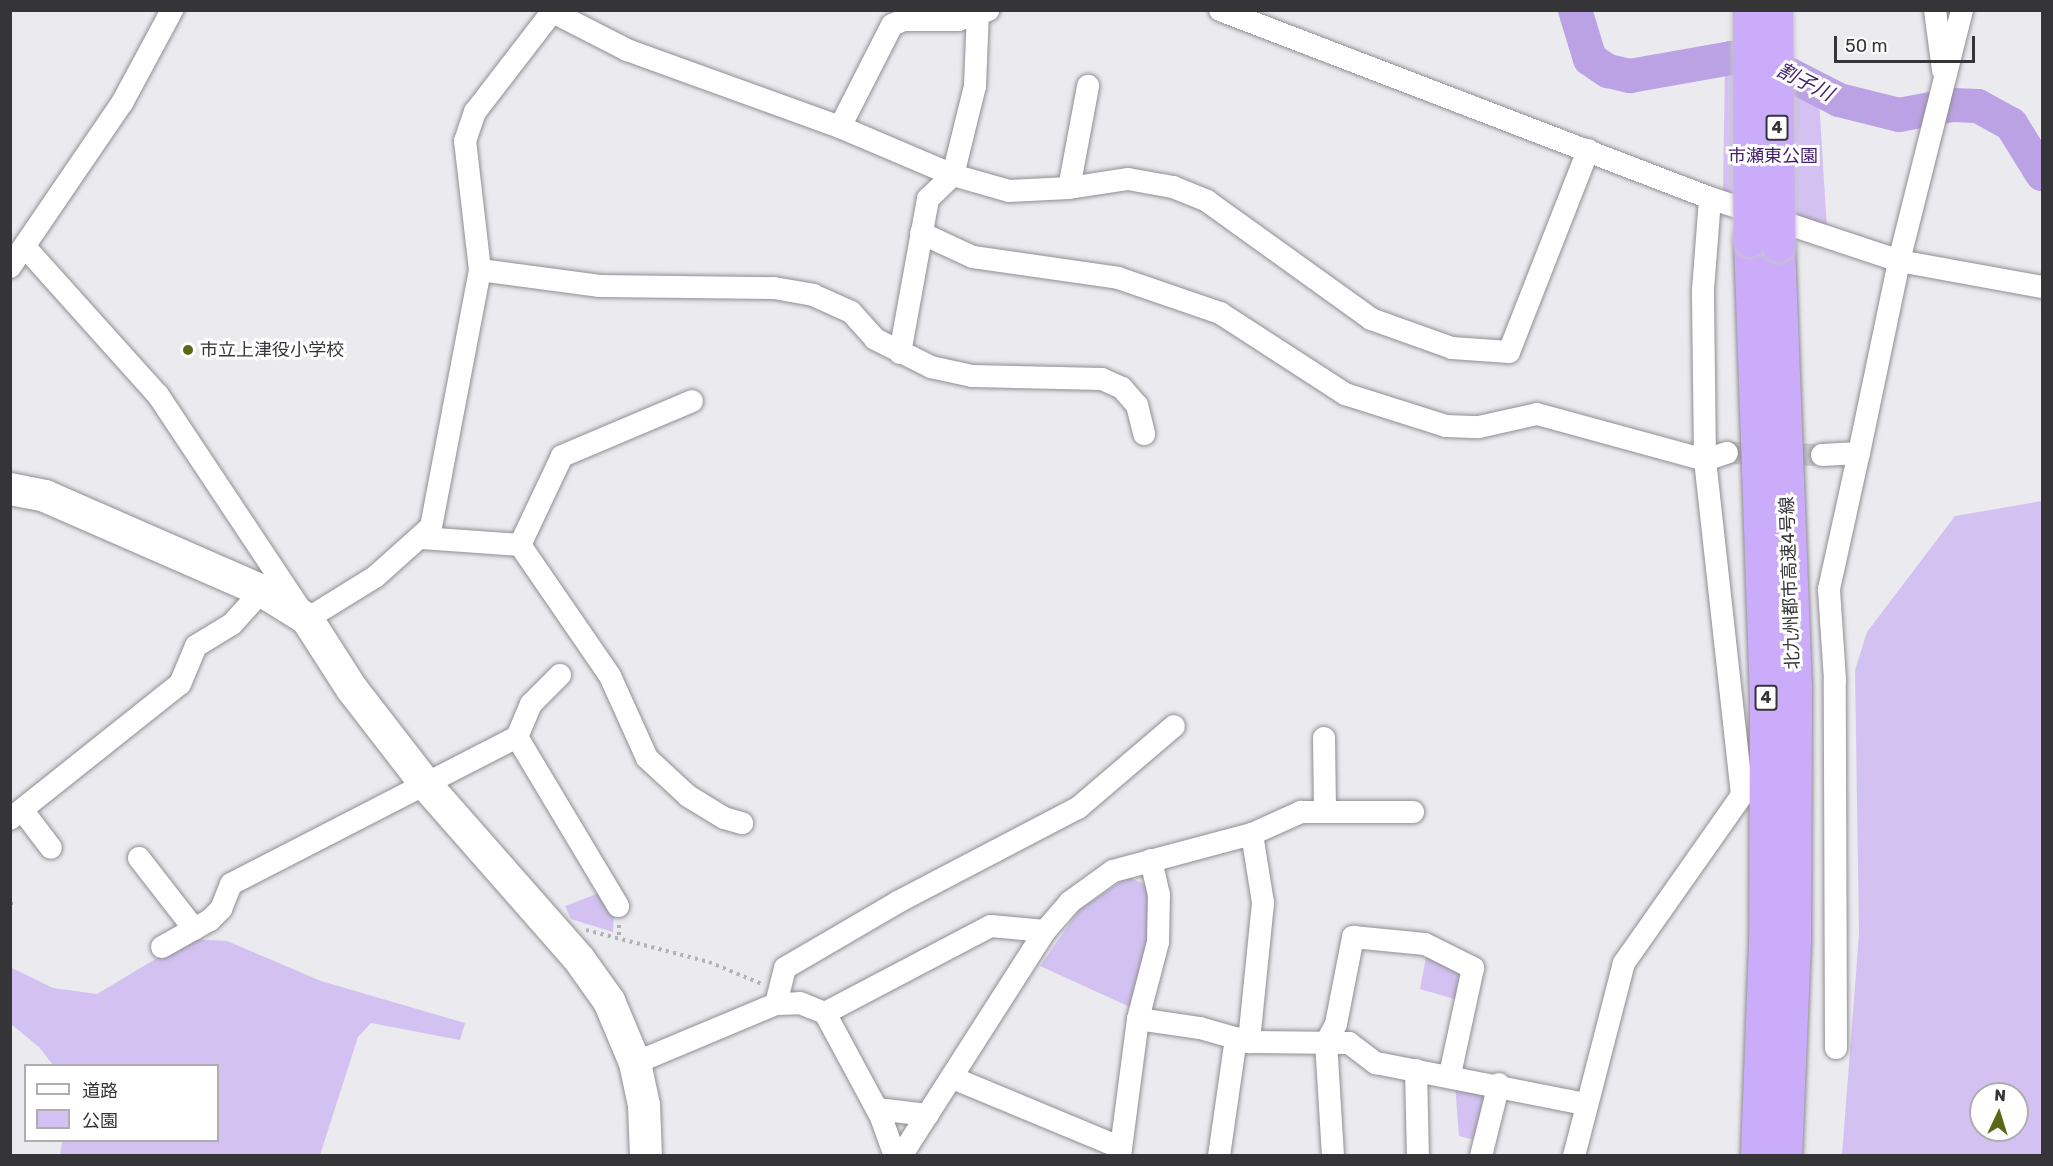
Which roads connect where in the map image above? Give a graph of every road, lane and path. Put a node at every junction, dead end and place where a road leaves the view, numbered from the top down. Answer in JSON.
{"nodes":[{"id":1,"x":172,"y":10,"type":"edge"},
{"id":2,"x":1220,"y":10,"type":"edge"},
{"id":3,"x":1749,"y":10,"type":"edge"},
{"id":4,"x":1776,"y":10,"type":"edge"},
{"id":5,"x":1935,"y":10,"type":"edge"},
{"id":6,"x":1962,"y":10,"type":"edge"},
{"id":7,"x":981,"y":12,"type":"edge"},
{"id":8,"x":562,"y":14,"type":"edge"},
{"id":9,"x":1944,"y":84,"type":"junction"},
{"id":10,"x":1088,"y":86,"type":"dead end"},
{"id":11,"x":840,"y":127,"type":"junction"},
{"id":12,"x":1588,"y":150,"type":"junction"},
{"id":13,"x":953,"y":175,"type":"junction"},
{"id":14,"x":1069,"y":188,"type":"junction"},
{"id":15,"x":1710,"y":198,"type":"junction"},
{"id":16,"x":921,"y":232,"type":"junction"},
{"id":17,"x":1764,"y":242,"type":"junction"},
{"id":18,"x":25,"y":247,"type":"junction"},
{"id":19,"x":1899,"y":261,"type":"junction"},
{"id":20,"x":10,"y":267,"type":"edge"},
{"id":21,"x":480,"y":270,"type":"junction"},
{"id":22,"x":2043,"y":287,"type":"edge"},
{"id":23,"x":900,"y":353,"type":"junction"},
{"id":24,"x":692,"y":401,"type":"dead end"},
{"id":25,"x":1144,"y":434,"type":"dead end"},
{"id":26,"x":1727,"y":453,"type":"tunnel mouth"},
{"id":27,"x":1859,"y":453,"type":"junction"},
{"id":28,"x":1822,"y":454,"type":"tunnel mouth"},
{"id":29,"x":1705,"y":460,"type":"junction"},
{"id":30,"x":10,"y":489,"type":"edge"},
{"id":31,"x":422,"y":538,"type":"junction"},
{"id":32,"x":520,"y":545,"type":"junction"},
{"id":33,"x":262,"y":591,"type":"junction"},
{"id":34,"x":307,"y":619,"type":"junction"},
{"id":35,"x":560,"y":675,"type":"dead end"},
{"id":36,"x":1174,"y":726,"type":"dead end"},
{"id":37,"x":517,"y":737,"type":"junction"},
{"id":38,"x":1324,"y":738,"type":"dead end"},
{"id":39,"x":427,"y":786,"type":"junction"},
{"id":40,"x":1324,"y":812,"type":"junction"},
{"id":41,"x":1413,"y":812,"type":"dead end"},
{"id":42,"x":17,"y":815,"type":"edge"},
{"id":43,"x":742,"y":823,"type":"dead end"},
{"id":44,"x":1252,"y":834,"type":"junction"},
{"id":45,"x":51,"y":849,"type":"dead end"},
{"id":46,"x":139,"y":858,"type":"dead end"},
{"id":47,"x":1150,"y":860,"type":"junction"},
{"id":48,"x":618,"y":906,"type":"dead end"},
{"id":49,"x":542,"y":918,"type":"junction"},
{"id":50,"x":194,"y":929,"type":"junction"},
{"id":51,"x":1045,"y":931,"type":"junction"},
{"id":52,"x":162,"y":947,"type":"dead end"},
{"id":53,"x":777,"y":997,"type":"junction"},
{"id":54,"x":825,"y":1013,"type":"junction"},
{"id":55,"x":1138,"y":1019,"type":"junction"},
{"id":56,"x":1242,"y":1040,"type":"junction"},
{"id":57,"x":1326,"y":1043,"type":"junction"},
{"id":58,"x":1836,"y":1048,"type":"dead end"},
{"id":59,"x":635,"y":1063,"type":"junction"},
{"id":60,"x":1416,"y":1070,"type":"junction"},
{"id":61,"x":1450,"y":1074,"type":"junction"},
{"id":62,"x":953,"y":1078,"type":"junction"},
{"id":63,"x":1499,"y":1084,"type":"junction"},
{"id":64,"x":1585,"y":1104,"type":"junction"},
{"id":65,"x":877,"y":1109,"type":"junction"},
{"id":66,"x":928,"y":1115,"type":"junction"},
{"id":67,"x":1121,"y":1152,"type":"edge"},
{"id":68,"x":646,"y":1155,"type":"edge"},
{"id":69,"x":895,"y":1155,"type":"edge"},
{"id":70,"x":901,"y":1155,"type":"edge"},
{"id":71,"x":1220,"y":1155,"type":"edge"},
{"id":72,"x":1333,"y":1155,"type":"edge"},
{"id":73,"x":1418,"y":1155,"type":"edge"},
{"id":74,"x":1481,"y":1155,"type":"edge"},
{"id":75,"x":1574,"y":1155,"type":"edge"},
{"id":76,"x":1757,"y":1155,"type":"edge"},
{"id":77,"x":1785,"y":1155,"type":"edge"}],
"edges":[{"from":1,"to":18,"type":"street"},
{"from":2,"to":12,"type":"street"},
{"from":3,"to":17,"type":"highway","name":"北九州都市高速4号線","number":"4","bridge":true},
{"from":4,"to":17,"type":"highway","name":"北九州都市高速4号線","number":"4","bridge":true},
{"from":5,"to":9,"type":"street"},
{"from":6,"to":9,"type":"street"},
{"from":7,"to":11,"type":"street"},
{"from":7,"to":13,"type":"street"},
{"from":8,"to":11,"type":"street"},
{"from":8,"to":21,"type":"street"},
{"from":9,"to":19,"type":"street"},
{"from":10,"to":14,"type":"street"},
{"from":11,"to":13,"type":"street"},
{"from":12,"to":14,"type":"street"},
{"from":12,"to":15,"type":"street"},
{"from":13,"to":14,"type":"street"},
{"from":13,"to":16,"type":"street"},
{"from":15,"to":19,"type":"street"},
{"from":15,"to":29,"type":"street"},
{"from":16,"to":23,"type":"street"},
{"from":16,"to":29,"type":"street"},
{"from":17,"to":76,"type":"highway","name":"北九州都市高速4号線","number":"4"},
{"from":17,"to":77,"type":"highway","name":"北九州都市高速4号線","number":"4"},
{"from":18,"to":20,"type":"street"},
{"from":18,"to":34,"type":"street"},
{"from":19,"to":22,"type":"street"},
{"from":19,"to":27,"type":"street"},
{"from":21,"to":23,"type":"street"},
{"from":21,"to":31,"type":"street"},
{"from":23,"to":25,"type":"street"},
{"from":24,"to":32,"type":"street"},
{"from":26,"to":29,"type":"street"},
{"from":27,"to":28,"type":"street"},
{"from":27,"to":58,"type":"street"},
{"from":29,"to":64,"type":"street"},
{"from":30,"to":33,"type":"street"},
{"from":31,"to":32,"type":"street"},
{"from":31,"to":34,"type":"street"},
{"from":32,"to":43,"type":"street"},
{"from":33,"to":34,"type":"street"},
{"from":33,"to":42,"type":"street"},
{"from":34,"to":39,"type":"street"},
{"from":35,"to":37,"type":"street"},
{"from":36,"to":53,"type":"street"},
{"from":37,"to":39,"type":"street"},
{"from":37,"to":48,"type":"street"},
{"from":38,"to":40,"type":"street"},
{"from":39,"to":49,"type":"street"},
{"from":39,"to":50,"type":"street"},
{"from":40,"to":41,"type":"street"},
{"from":40,"to":44,"type":"street"},
{"from":42,"to":45,"type":"street"},
{"from":44,"to":47,"type":"street"},
{"from":44,"to":56,"type":"street"},
{"from":46,"to":50,"type":"street"},
{"from":47,"to":51,"type":"street"},
{"from":47,"to":55,"type":"street"},
{"from":49,"to":53,"type":"path"},
{"from":49,"to":59,"type":"street"},
{"from":50,"to":52,"type":"street"},
{"from":51,"to":54,"type":"street"},
{"from":51,"to":62,"type":"street"},
{"from":53,"to":54,"type":"street"},
{"from":53,"to":59,"type":"street"},
{"from":54,"to":65,"type":"street"},
{"from":55,"to":56,"type":"street"},
{"from":55,"to":67,"type":"street"},
{"from":56,"to":57,"type":"street"},
{"from":56,"to":71,"type":"street"},
{"from":57,"to":60,"type":"street"},
{"from":57,"to":61,"type":"street"},
{"from":57,"to":72,"type":"street"},
{"from":59,"to":68,"type":"street"},
{"from":60,"to":61,"type":"street"},
{"from":60,"to":73,"type":"street"},
{"from":61,"to":63,"type":"street"},
{"from":62,"to":66,"type":"street"},
{"from":62,"to":67,"type":"street"},
{"from":63,"to":64,"type":"street"},
{"from":63,"to":74,"type":"street"},
{"from":64,"to":75,"type":"street"},
{"from":65,"to":66,"type":"street"},
{"from":65,"to":69,"type":"street"},
{"from":66,"to":70,"type":"street"}]}
